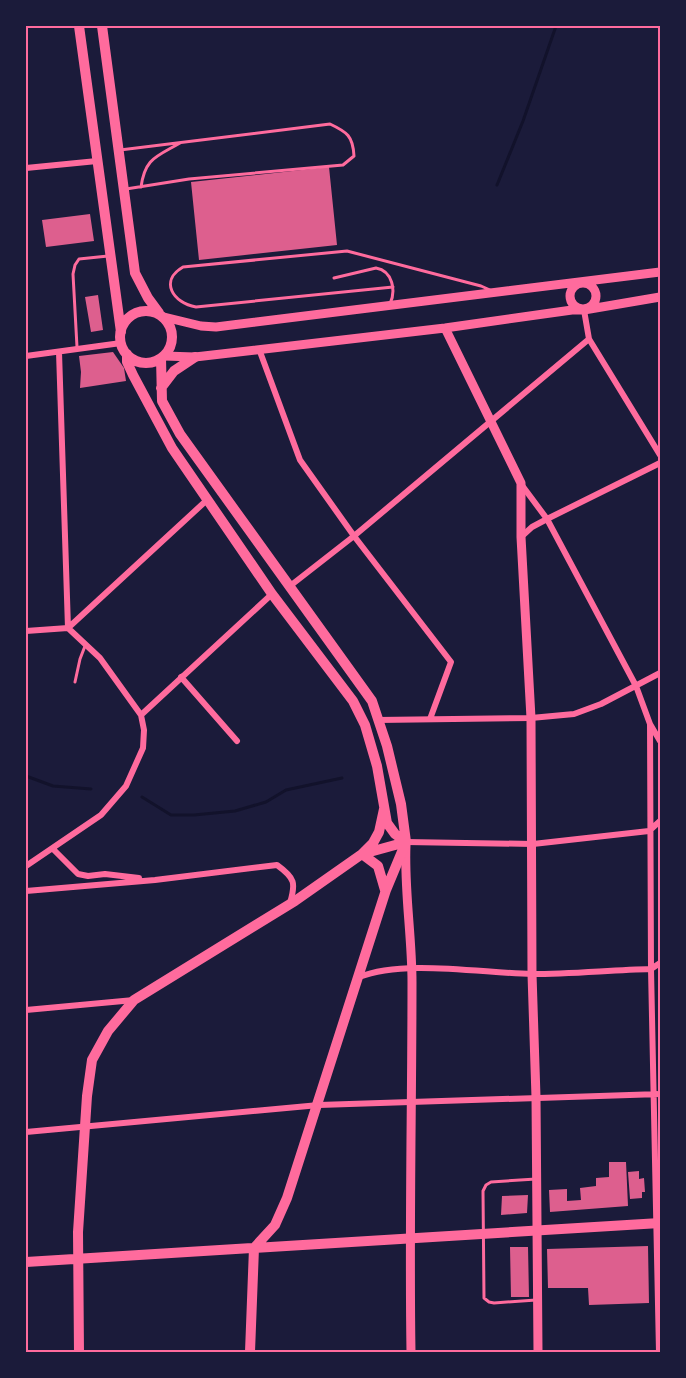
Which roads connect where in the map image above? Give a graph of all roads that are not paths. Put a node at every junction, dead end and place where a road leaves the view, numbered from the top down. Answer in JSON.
{"nodes":[{"id":1,"x":79,"y":26,"type":"edge"},
{"id":2,"x":102,"y":26,"type":"edge"},
{"id":3,"x":181,"y":143,"type":"junction"},
{"id":4,"x":119,"y":150,"type":"junction"},
{"id":5,"x":97,"y":161,"type":"junction"},
{"id":6,"x":26,"y":168,"type":"edge"},
{"id":7,"x":141,"y":187,"type":"junction"},
{"id":8,"x":124,"y":189,"type":"junction"},
{"id":9,"x":110,"y":256,"type":"junction"},
{"id":10,"x":660,"y":272,"type":"edge"},
{"id":11,"x":334,"y":278,"type":"dead end"},
{"id":12,"x":581,"y":282,"type":"junction"},
{"id":13,"x":393,"y":286,"type":"junction"},
{"id":14,"x":494,"y":293,"type":"junction"},
{"id":15,"x":660,"y":297,"type":"edge"},
{"id":16,"x":389,"y":305,"type":"junction"},
{"id":17,"x":584,"y":310,"type":"junction"},
{"id":18,"x":161,"y":315,"type":"junction"},
{"id":19,"x":445,"y":328,"type":"junction"},
{"id":20,"x":121,"y":338,"type":"junction"},
{"id":21,"x":589,"y":339,"type":"junction"},
{"id":22,"x":77,"y":349,"type":"junction"},
{"id":23,"x":259,"y":349,"type":"junction"},
{"id":24,"x":59,"y":352,"type":"junction"},
{"id":25,"x":127,"y":354,"type":"junction"},
{"id":26,"x":26,"y":356,"type":"edge"},
{"id":27,"x":162,"y":357,"type":"junction"},
{"id":28,"x":195,"y":357,"type":"junction"},
{"id":29,"x":160,"y":388,"type":"junction"},
{"id":30,"x":489,"y":421,"type":"junction"},
{"id":31,"x":660,"y":455,"type":"edge"},
{"id":32,"x":660,"y":463,"type":"edge"},
{"id":33,"x":521,"y":483,"type":"junction"},
{"id":34,"x":208,"y":498,"type":"junction"},
{"id":35,"x":547,"y":519,"type":"junction"},
{"id":36,"x":354,"y":536,"type":"junction"},
{"id":37,"x":521,"y":537,"type":"junction"},
{"id":38,"x":290,"y":586,"type":"junction"},
{"id":39,"x":272,"y":594,"type":"junction"},
{"id":40,"x":68,"y":628,"type":"junction"},
{"id":41,"x":26,"y":631,"type":"edge"},
{"id":42,"x":86,"y":645,"type":"junction"},
{"id":43,"x":660,"y":673,"type":"edge"},
{"id":44,"x":181,"y":677,"type":"junction"},
{"id":45,"x":75,"y":682,"type":"dead end"},
{"id":46,"x":636,"y":686,"type":"junction"},
{"id":47,"x":141,"y":715,"type":"junction"},
{"id":48,"x":531,"y":718,"type":"junction"},
{"id":49,"x":430,"y":719,"type":"junction"},
{"id":50,"x":378,"y":720,"type":"junction"},
{"id":51,"x":650,"y":724,"type":"junction"},
{"id":52,"x":237,"y":741,"type":"dead end"},
{"id":53,"x":660,"y":741,"type":"edge"},
{"id":54,"x":384,"y":808,"type":"junction"},
{"id":55,"x":660,"y":822,"type":"edge"},
{"id":56,"x":649,"y":831,"type":"junction"},
{"id":57,"x":406,"y":842,"type":"junction"},
{"id":58,"x":533,"y":844,"type":"junction"},
{"id":59,"x":53,"y":849,"type":"junction"},
{"id":60,"x":362,"y":854,"type":"junction"},
{"id":61,"x":26,"y":866,"type":"edge"},
{"id":62,"x":155,"y":880,"type":"junction"},
{"id":63,"x":386,"y":890,"type":"junction"},
{"id":64,"x":26,"y":891,"type":"edge"},
{"id":65,"x":290,"y":904,"type":"junction"},
{"id":66,"x":660,"y":963,"type":"edge"},
{"id":67,"x":412,"y":968,"type":"junction"},
{"id":68,"x":651,"y":969,"type":"junction"},
{"id":69,"x":532,"y":974,"type":"junction"},
{"id":70,"x":359,"y":977,"type":"junction"},
{"id":71,"x":134,"y":1000,"type":"junction"},
{"id":72,"x":26,"y":1010,"type":"edge"},
{"id":73,"x":657,"y":1094,"type":"edge"},
{"id":74,"x":536,"y":1096,"type":"junction"},
{"id":75,"x":412,"y":1102,"type":"junction"},
{"id":76,"x":319,"y":1105,"type":"junction"},
{"id":77,"x":85,"y":1127,"type":"junction"},
{"id":78,"x":26,"y":1132,"type":"edge"},
{"id":79,"x":537,"y":1179,"type":"junction"},
{"id":80,"x":658,"y":1223,"type":"edge"},
{"id":81,"x":538,"y":1230,"type":"junction"},
{"id":82,"x":484,"y":1234,"type":"junction"},
{"id":83,"x":409,"y":1238,"type":"junction"},
{"id":84,"x":254,"y":1248,"type":"junction"},
{"id":85,"x":78,"y":1258,"type":"junction"},
{"id":86,"x":26,"y":1262,"type":"edge"},
{"id":87,"x":538,"y":1300,"type":"junction"},
{"id":88,"x":79,"y":1353,"type":"edge"},
{"id":89,"x":250,"y":1353,"type":"edge"},
{"id":90,"x":411,"y":1353,"type":"edge"},
{"id":91,"x":538,"y":1353,"type":"edge"},
{"id":92,"x":659,"y":1353,"type":"edge"}],
"edges":[{"from":1,"to":5,"type":"main road"},
{"from":2,"to":4,"type":"main road"},
{"from":3,"to":4,"type":"lane"},
{"from":3,"to":7,"type":"lane"},
{"from":3,"to":7,"type":"lane"},
{"from":4,"to":8,"type":"main road"},
{"from":5,"to":6,"type":"street"},
{"from":5,"to":9,"type":"main road"},
{"from":7,"to":8,"type":"lane"},
{"from":8,"to":18,"type":"main road"},
{"from":9,"to":20,"type":"main road"},
{"from":9,"to":22,"type":"lane"},
{"from":10,"to":12,"type":"main road"},
{"from":11,"to":13,"type":"lane"},
{"from":12,"to":14,"type":"main road"},
{"from":12,"to":17,"type":"main road"},
{"from":12,"to":17,"type":"main road"},
{"from":13,"to":14,"type":"lane"},
{"from":13,"to":16,"type":"lane"},
{"from":14,"to":16,"type":"main road"},
{"from":15,"to":17,"type":"main road"},
{"from":16,"to":18,"type":"main road"},
{"from":17,"to":19,"type":"main road"},
{"from":17,"to":21,"type":"street"},
{"from":18,"to":20,"type":"main road"},
{"from":18,"to":27,"type":"main road"},
{"from":19,"to":23,"type":"main road"},
{"from":19,"to":30,"type":"main road"},
{"from":20,"to":22,"type":"street"},
{"from":20,"to":25,"type":"main road"},
{"from":21,"to":30,"type":"street"},
{"from":21,"to":31,"type":"street"},
{"from":22,"to":24,"type":"street"},
{"from":23,"to":28,"type":"main road"},
{"from":23,"to":36,"type":"street"},
{"from":24,"to":26,"type":"street"},
{"from":24,"to":40,"type":"street"},
{"from":25,"to":27,"type":"main road"},
{"from":25,"to":34,"type":"main road"},
{"from":27,"to":28,"type":"main road"},
{"from":27,"to":29,"type":"main road"},
{"from":28,"to":29,"type":"main road"},
{"from":29,"to":38,"type":"main road"},
{"from":30,"to":33,"type":"main road"},
{"from":30,"to":36,"type":"street"},
{"from":32,"to":35,"type":"street"},
{"from":33,"to":35,"type":"street"},
{"from":33,"to":37,"type":"main road"},
{"from":34,"to":39,"type":"main road"},
{"from":34,"to":40,"type":"street"},
{"from":35,"to":37,"type":"street"},
{"from":35,"to":46,"type":"street"},
{"from":36,"to":38,"type":"street"},
{"from":36,"to":49,"type":"street"},
{"from":37,"to":48,"type":"main road"},
{"from":38,"to":50,"type":"main road"},
{"from":39,"to":44,"type":"street"},
{"from":39,"to":54,"type":"main road"},
{"from":40,"to":41,"type":"street"},
{"from":40,"to":42,"type":"street"},
{"from":42,"to":45,"type":"lane"},
{"from":42,"to":47,"type":"street"},
{"from":43,"to":46,"type":"street"},
{"from":44,"to":47,"type":"street"},
{"from":44,"to":52,"type":"street"},
{"from":46,"to":48,"type":"street"},
{"from":46,"to":51,"type":"street"},
{"from":47,"to":59,"type":"street"},
{"from":48,"to":49,"type":"street"},
{"from":48,"to":58,"type":"main road"},
{"from":49,"to":50,"type":"street"},
{"from":50,"to":57,"type":"main road"},
{"from":51,"to":53,"type":"street"},
{"from":51,"to":56,"type":"street"},
{"from":54,"to":57,"type":"main road"},
{"from":54,"to":60,"type":"main road"},
{"from":55,"to":56,"type":"street"},
{"from":56,"to":58,"type":"street"},
{"from":56,"to":68,"type":"street"},
{"from":57,"to":58,"type":"street"},
{"from":57,"to":60,"type":"main road"},
{"from":57,"to":63,"type":"main road"},
{"from":57,"to":67,"type":"main road"},
{"from":58,"to":69,"type":"main road"},
{"from":59,"to":61,"type":"street"},
{"from":59,"to":62,"type":"street"},
{"from":60,"to":63,"type":"main road"},
{"from":60,"to":65,"type":"main road"},
{"from":62,"to":64,"type":"street"},
{"from":62,"to":65,"type":"street"},
{"from":63,"to":70,"type":"main road"},
{"from":65,"to":71,"type":"main road"},
{"from":66,"to":68,"type":"street"},
{"from":67,"to":69,"type":"street"},
{"from":67,"to":70,"type":"street"},
{"from":67,"to":75,"type":"main road"},
{"from":68,"to":69,"type":"street"},
{"from":68,"to":73,"type":"street"},
{"from":69,"to":74,"type":"main road"},
{"from":70,"to":76,"type":"main road"},
{"from":71,"to":72,"type":"street"},
{"from":71,"to":77,"type":"main road"},
{"from":73,"to":74,"type":"street"},
{"from":73,"to":80,"type":"street"},
{"from":74,"to":75,"type":"street"},
{"from":74,"to":79,"type":"main road"},
{"from":75,"to":76,"type":"street"},
{"from":75,"to":83,"type":"main road"},
{"from":76,"to":77,"type":"street"},
{"from":76,"to":84,"type":"main road"},
{"from":77,"to":78,"type":"street"},
{"from":77,"to":85,"type":"main road"},
{"from":79,"to":81,"type":"main road"},
{"from":79,"to":82,"type":"lane"},
{"from":80,"to":81,"type":"main road"},
{"from":80,"to":92,"type":"street"},
{"from":81,"to":82,"type":"main road"},
{"from":81,"to":87,"type":"main road"},
{"from":82,"to":83,"type":"main road"},
{"from":82,"to":87,"type":"lane"},
{"from":83,"to":84,"type":"main road"},
{"from":83,"to":90,"type":"main road"},
{"from":84,"to":85,"type":"main road"},
{"from":84,"to":89,"type":"main road"},
{"from":85,"to":86,"type":"main road"},
{"from":85,"to":88,"type":"main road"},
{"from":87,"to":91,"type":"main road"}]}
